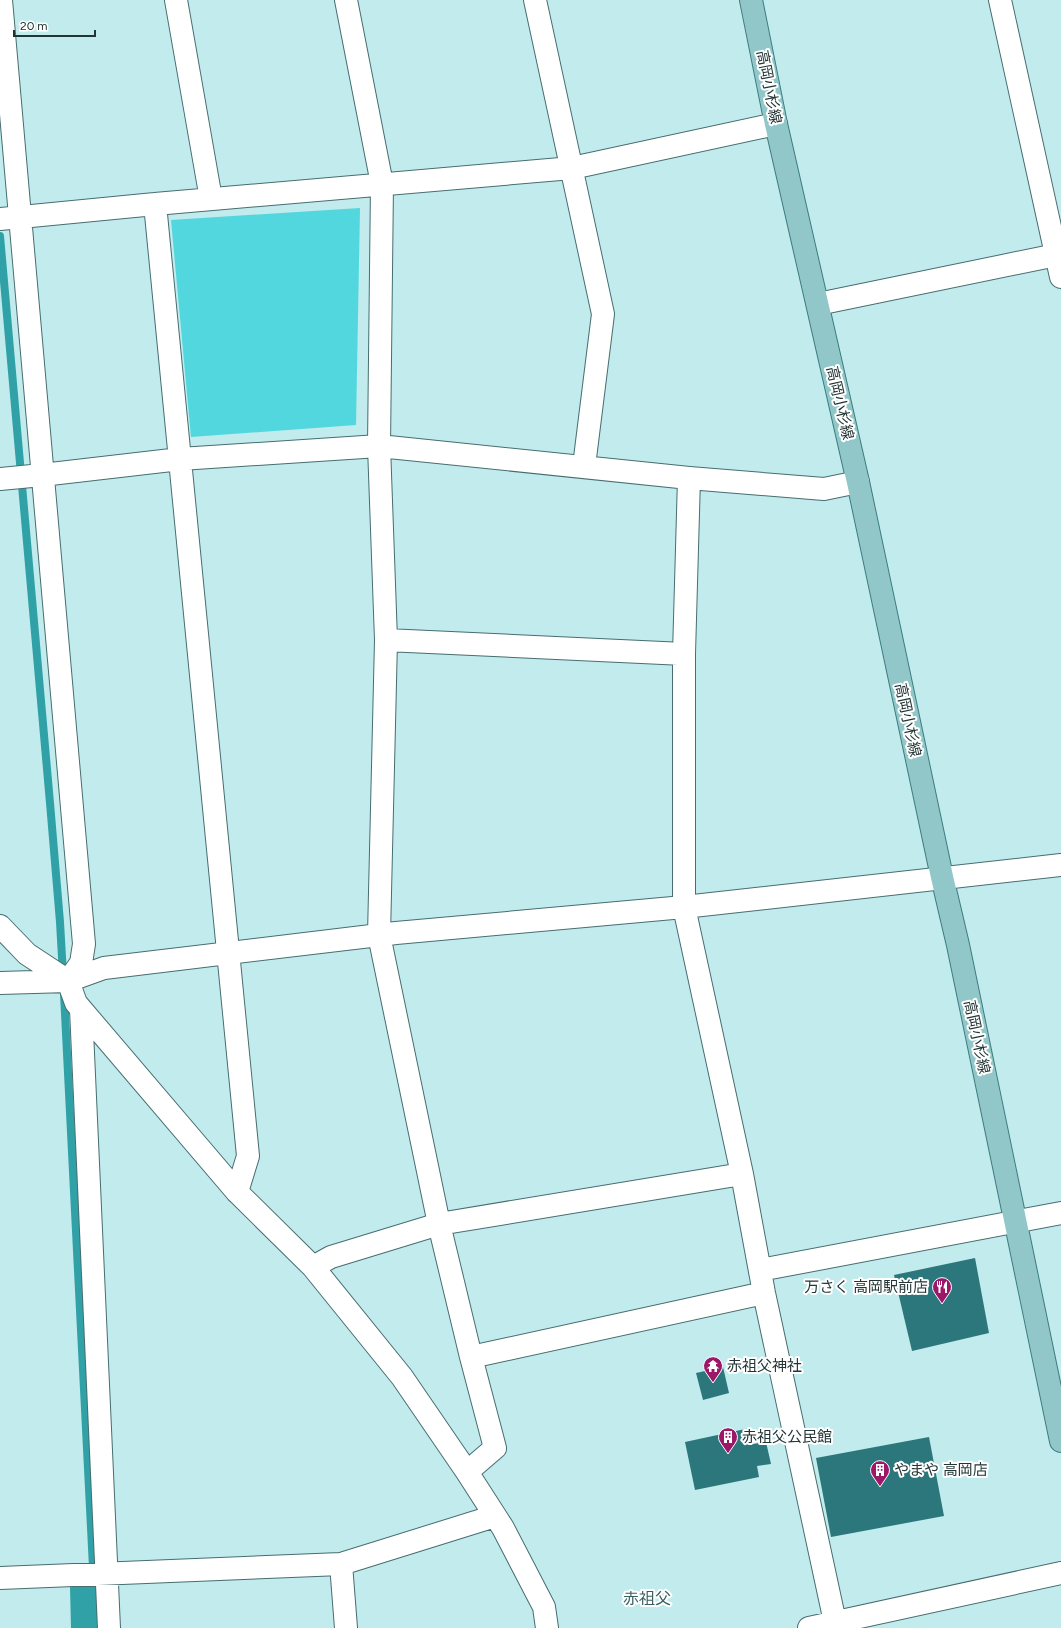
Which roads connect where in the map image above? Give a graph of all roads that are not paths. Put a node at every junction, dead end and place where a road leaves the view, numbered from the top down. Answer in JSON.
{"nodes":[{"id":1,"x":1,"y":0,"type":"edge"},
{"id":2,"x":176,"y":0,"type":"edge"},
{"id":3,"x":346,"y":0,"type":"edge"},
{"id":4,"x":535,"y":0,"type":"edge"},
{"id":5,"x":752,"y":0,"type":"edge"},
{"id":6,"x":1000,"y":0,"type":"edge"},
{"id":7,"x":776,"y":124,"type":"junction"},
{"id":8,"x":572,"y":168,"type":"junction"},
{"id":9,"x":382,"y":184,"type":"junction"},
{"id":10,"x":211,"y":199,"type":"junction"},
{"id":11,"x":155,"y":204,"type":"junction"},
{"id":12,"x":13,"y":218,"type":"edge"},
{"id":13,"x":1059,"y":254,"type":"edge"},
{"id":14,"x":1061,"y":277,"type":"edge"},
{"id":15,"x":818,"y":304,"type":"junction"},
{"id":16,"x":378,"y":446,"type":"junction"},
{"id":17,"x":180,"y":460,"type":"junction"},
{"id":18,"x":584,"y":466,"type":"junction"},
{"id":19,"x":41,"y":475,"type":"junction"},
{"id":20,"x":2,"y":478,"type":"edge"},
{"id":21,"x":689,"y":478,"type":"junction"},
{"id":22,"x":858,"y":482,"type":"junction"},
{"id":23,"x":386,"y":640,"type":"junction"},
{"id":24,"x":684,"y":654,"type":"junction"},
{"id":25,"x":1061,"y":865,"type":"edge"},
{"id":26,"x":942,"y":877,"type":"junction"},
{"id":27,"x":684,"y":907,"type":"junction"},
{"id":28,"x":0,"y":926,"type":"edge"},
{"id":29,"x":378,"y":935,"type":"junction"},
{"id":30,"x":228,"y":954,"type":"junction"},
{"id":31,"x":56,"y":977,"type":"junction"},
{"id":32,"x":0,"y":983,"type":"edge"},
{"id":33,"x":81,"y":1009,"type":"junction"},
{"id":34,"x":742,"y":1174,"type":"junction"},
{"id":35,"x":237,"y":1192,"type":"junction"},
{"id":36,"x":1061,"y":1213,"type":"edge"},
{"id":37,"x":1015,"y":1222,"type":"junction"},
{"id":38,"x":439,"y":1224,"type":"junction"},
{"id":39,"x":313,"y":1268,"type":"junction"},
{"id":40,"x":760,"y":1270,"type":"junction"},
{"id":41,"x":764,"y":1294,"type":"junction"},
{"id":42,"x":471,"y":1357,"type":"junction"},
{"id":43,"x":1061,"y":1441,"type":"edge"},
{"id":44,"x":467,"y":1472,"type":"junction"},
{"id":45,"x":495,"y":1516,"type":"junction"},
{"id":46,"x":341,"y":1564,"type":"junction"},
{"id":47,"x":97,"y":1573,"type":"junction"},
{"id":48,"x":1061,"y":1573,"type":"edge"},
{"id":49,"x":0,"y":1578,"type":"edge"},
{"id":50,"x":835,"y":1622,"type":"junction"},
{"id":51,"x":873,"y":1622,"type":"edge"},
{"id":52,"x":109,"y":1628,"type":"edge"},
{"id":53,"x":346,"y":1628,"type":"edge"},
{"id":54,"x":547,"y":1628,"type":"edge"},
{"id":55,"x":809,"y":1628,"type":"edge"}],
"edges":[{"from":1,"to":12,"type":"street"},
{"from":2,"to":10,"type":"street"},
{"from":3,"to":9,"type":"street"},
{"from":4,"to":8,"type":"street"},
{"from":5,"to":7,"type":"main road","name":"高岡小杉線"},
{"from":6,"to":13,"type":"street"},
{"from":7,"to":8,"type":"street"},
{"from":7,"to":15,"type":"main road","name":"高岡小杉線"},
{"from":8,"to":9,"type":"street"},
{"from":8,"to":18,"type":"street"},
{"from":9,"to":10,"type":"street"},
{"from":9,"to":16,"type":"street"},
{"from":10,"to":11,"type":"street"},
{"from":11,"to":12,"type":"street"},
{"from":11,"to":17,"type":"street"},
{"from":12,"to":19,"type":"street"},
{"from":13,"to":14,"type":"street"},
{"from":13,"to":15,"type":"street"},
{"from":15,"to":22,"type":"main road","name":"高岡小杉線"},
{"from":16,"to":17,"type":"street"},
{"from":16,"to":18,"type":"street"},
{"from":16,"to":23,"type":"street"},
{"from":17,"to":19,"type":"street"},
{"from":17,"to":30,"type":"street"},
{"from":18,"to":21,"type":"street"},
{"from":19,"to":20,"type":"street"},
{"from":19,"to":31,"type":"street"},
{"from":21,"to":22,"type":"street"},
{"from":21,"to":24,"type":"street"},
{"from":22,"to":26,"type":"main road","name":"高岡小杉線"},
{"from":23,"to":24,"type":"street"},
{"from":23,"to":29,"type":"street"},
{"from":24,"to":27,"type":"street"},
{"from":25,"to":26,"type":"street"},
{"from":26,"to":27,"type":"street"},
{"from":26,"to":37,"type":"main road","name":"高岡小杉線"},
{"from":27,"to":29,"type":"street"},
{"from":27,"to":34,"type":"street"},
{"from":28,"to":31,"type":"street"},
{"from":29,"to":30,"type":"street"},
{"from":29,"to":38,"type":"street"},
{"from":30,"to":31,"type":"street"},
{"from":30,"to":35,"type":"street"},
{"from":31,"to":32,"type":"street"},
{"from":31,"to":33,"type":"street"},
{"from":33,"to":35,"type":"street"},
{"from":33,"to":47,"type":"street"},
{"from":34,"to":38,"type":"street"},
{"from":34,"to":40,"type":"street"},
{"from":35,"to":39,"type":"street"},
{"from":36,"to":37,"type":"street"},
{"from":37,"to":40,"type":"street"},
{"from":37,"to":43,"type":"main road","name":"高岡小杉線"},
{"from":38,"to":39,"type":"street"},
{"from":38,"to":42,"type":"street"},
{"from":39,"to":44,"type":"street"},
{"from":40,"to":41,"type":"street"},
{"from":41,"to":42,"type":"street"},
{"from":41,"to":50,"type":"street"},
{"from":42,"to":44,"type":"street"},
{"from":44,"to":45,"type":"street"},
{"from":45,"to":46,"type":"street"},
{"from":45,"to":54,"type":"street"},
{"from":46,"to":47,"type":"street"},
{"from":46,"to":53,"type":"street"},
{"from":47,"to":49,"type":"street"},
{"from":47,"to":52,"type":"street"},
{"from":48,"to":51,"type":"street"},
{"from":50,"to":51,"type":"street"},
{"from":50,"to":55,"type":"street"}]}
